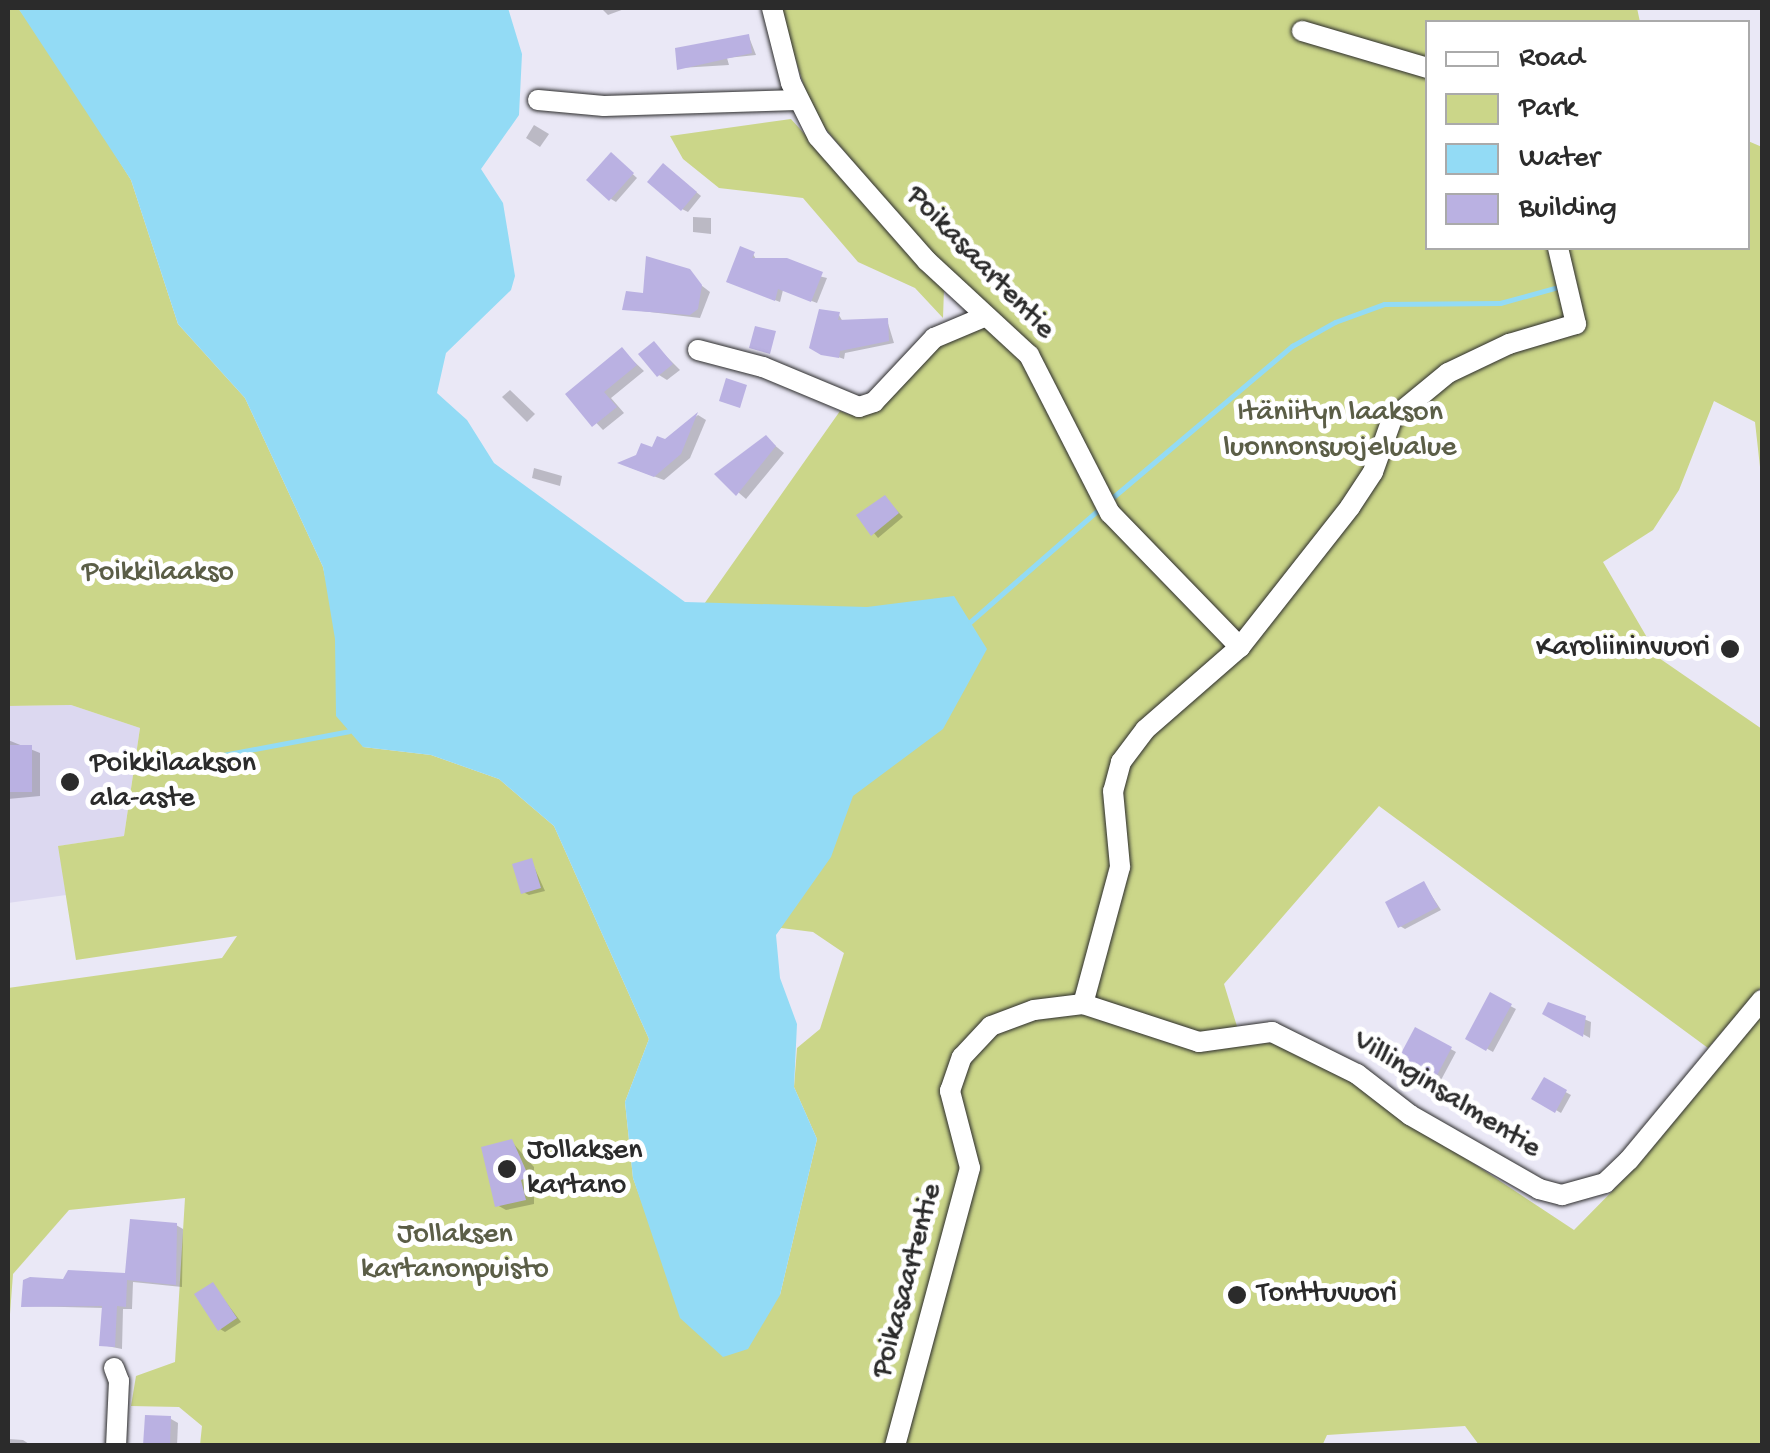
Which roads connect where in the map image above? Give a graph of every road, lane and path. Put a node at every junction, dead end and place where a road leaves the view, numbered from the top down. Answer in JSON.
{"nodes":[{"id":1,"x":772,"y":8,"type":"edge"},
{"id":2,"x":1302,"y":31,"type":"dead end"},
{"id":3,"x":1425,"y":67,"type":"edge"},
{"id":4,"x":538,"y":100,"type":"dead end"},
{"id":5,"x":798,"y":100,"type":"junction"},
{"id":6,"x":1558,"y":250,"type":"edge"},
{"id":7,"x":984,"y":317,"type":"junction"},
{"id":8,"x":698,"y":350,"type":"dead end"},
{"id":9,"x":1240,"y":647,"type":"junction"},
{"id":10,"x":1762,"y":1000,"type":"edge"},
{"id":11,"x":1083,"y":1004,"type":"junction"},
{"id":12,"x":114,"y":1368,"type":"dead end"},
{"id":13,"x":116,"y":1446,"type":"edge"},
{"id":14,"x":895,"y":1446,"type":"edge"}],
"edges":[{"from":1,"to":5,"type":"street","name":"Poikasaartentie"},
{"from":2,"to":3,"type":"street"},
{"from":4,"to":5,"type":"street"},
{"from":5,"to":7,"type":"street","name":"Poikasaartentie"},
{"from":6,"to":9,"type":"street"},
{"from":7,"to":8,"type":"street"},
{"from":7,"to":9,"type":"street","name":"Poikasaartentie"},
{"from":9,"to":11,"type":"street"},
{"from":10,"to":11,"type":"street","name":"Villinginsalmentie"},
{"from":11,"to":14,"type":"street","name":"Poikasaartentie"},
{"from":12,"to":13,"type":"street"}]}
